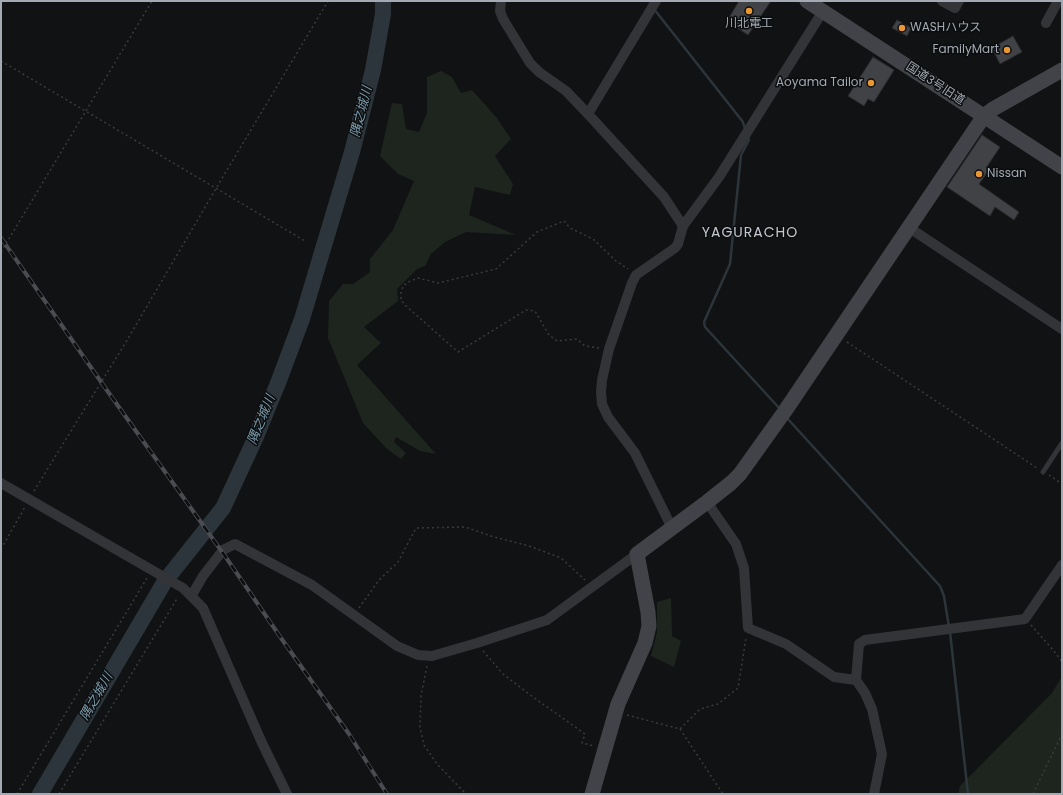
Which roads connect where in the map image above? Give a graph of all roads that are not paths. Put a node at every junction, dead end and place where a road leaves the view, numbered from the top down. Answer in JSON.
{"nodes":[{"id":1,"x":501,"y":1,"type":"edge"},
{"id":2,"x":942,"y":1,"type":"edge"},
{"id":3,"x":959,"y":1,"type":"edge"},
{"id":4,"x":1058,"y":1,"type":"edge"},
{"id":5,"x":654,"y":5,"type":"edge"},
{"id":6,"x":817,"y":5,"type":"edge"},
{"id":7,"x":1046,"y":23,"type":"dead end"},
{"id":8,"x":1062,"y":70,"type":"edge"},
{"id":9,"x":588,"y":114,"type":"junction"},
{"id":10,"x":984,"y":116,"type":"junction"},
{"id":11,"x":1062,"y":167,"type":"edge"},
{"id":12,"x":683,"y":226,"type":"junction"},
{"id":13,"x":908,"y":227,"type":"junction"},
{"id":14,"x":1062,"y":329,"type":"edge"},
{"id":15,"x":1062,"y":443,"type":"edge"},
{"id":16,"x":1043,"y":472,"type":"road end"},
{"id":17,"x":1,"y":483,"type":"edge"},
{"id":18,"x":707,"y":502,"type":"junction"},
{"id":19,"x":672,"y":528,"type":"junction"},
{"id":20,"x":637,"y":554,"type":"junction"},
{"id":21,"x":1062,"y":565,"type":"edge"},
{"id":22,"x":192,"y":595,"type":"junction"},
{"id":23,"x":856,"y":680,"type":"junction"},
{"id":24,"x":287,"y":794,"type":"edge"},
{"id":25,"x":592,"y":794,"type":"edge"},
{"id":26,"x":874,"y":794,"type":"edge"}],
"edges":[{"from":1,"to":9,"type":"street"},
{"from":2,"to":3,"type":"street"},
{"from":4,"to":7,"type":"street"},
{"from":5,"to":9,"type":"street"},
{"from":6,"to":10,"type":"street","name":"国道3号旧道"},
{"from":6,"to":12,"type":"street"},
{"from":8,"to":10,"type":"street"},
{"from":9,"to":12,"type":"street"},
{"from":10,"to":11,"type":"street","name":"国道3号旧道"},
{"from":10,"to":13,"type":"street"},
{"from":12,"to":19,"type":"street"},
{"from":13,"to":14,"type":"street"},
{"from":13,"to":18,"type":"street"},
{"from":15,"to":16,"type":"lane"},
{"from":17,"to":22,"type":"street"},
{"from":18,"to":19,"type":"street"},
{"from":18,"to":23,"type":"street"},
{"from":19,"to":20,"type":"street"},
{"from":20,"to":22,"type":"street"},
{"from":20,"to":25,"type":"street"},
{"from":21,"to":23,"type":"street"},
{"from":22,"to":24,"type":"street"},
{"from":23,"to":26,"type":"street"}]}
